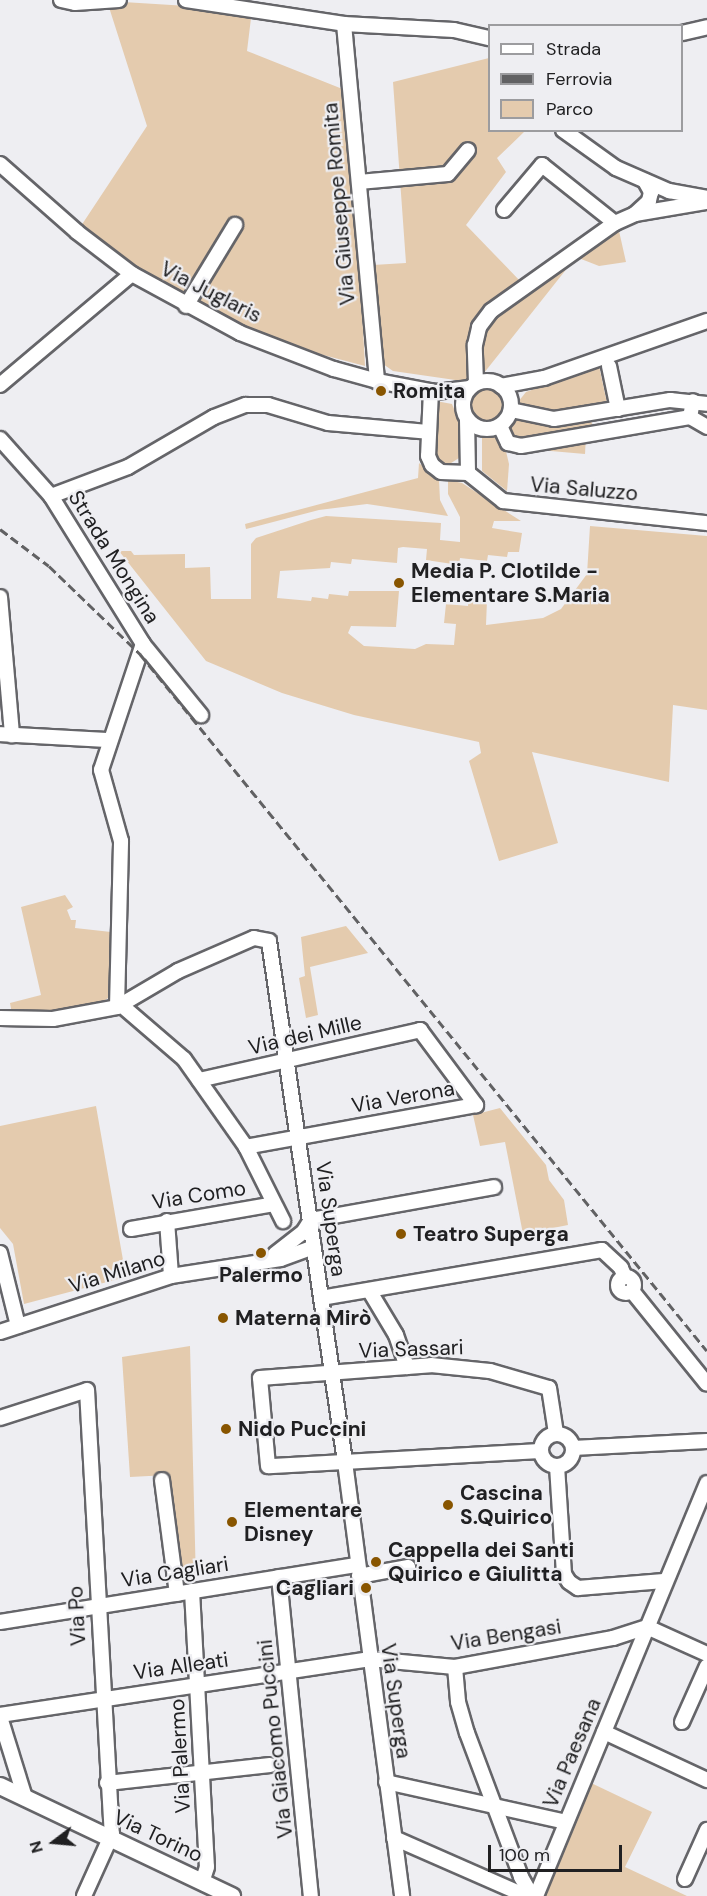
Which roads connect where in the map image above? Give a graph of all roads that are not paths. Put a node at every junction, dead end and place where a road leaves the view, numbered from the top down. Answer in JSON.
{"nodes":[{"id":1,"x":61,"y":0,"type":"edge"},
{"id":2,"x":119,"y":0,"type":"edge"},
{"id":3,"x":186,"y":0,"type":"edge"},
{"id":4,"x":344,"y":24,"type":"junction"},
{"id":5,"x":707,"y":27,"type":"edge"},
{"id":6,"x":683,"y":33,"type":"edge"},
{"id":7,"x":487,"y":40,"type":"edge"},
{"id":8,"x":565,"y":132,"type":"edge"},
{"id":9,"x":468,"y":150,"type":"dead end"},
{"id":10,"x":0,"y":164,"type":"edge"},
{"id":11,"x":645,"y":181,"type":"junction"},
{"id":12,"x":359,"y":182,"type":"junction"},
{"id":13,"x":669,"y":192,"type":"junction"},
{"id":14,"x":707,"y":200,"type":"edge"},
{"id":15,"x":663,"y":209,"type":"junction"},
{"id":16,"x":504,"y":210,"type":"dead end"},
{"id":17,"x":634,"y":214,"type":"junction"},
{"id":18,"x":615,"y":223,"type":"junction"},
{"id":19,"x":234,"y":225,"type":"dead end"},
{"id":20,"x":132,"y":274,"type":"junction"},
{"id":21,"x":186,"y":306,"type":"junction"},
{"id":22,"x":707,"y":321,"type":"edge"},
{"id":23,"x":609,"y":366,"type":"dead end"},
{"id":24,"x":544,"y":378,"type":"junction"},
{"id":25,"x":377,"y":381,"type":"junction"},
{"id":26,"x":0,"y":385,"type":"edge"},
{"id":27,"x":473,"y":386,"type":"junction"},
{"id":28,"x":501,"y":386,"type":"junction"},
{"id":29,"x":433,"y":392,"type":"junction"},
{"id":30,"x":693,"y":401,"type":"junction"},
{"id":31,"x":707,"y":404,"type":"edge"},
{"id":32,"x":511,"y":407,"type":"junction"},
{"id":33,"x":616,"y":409,"type":"junction"},
{"id":34,"x":465,"y":414,"type":"junction"},
{"id":35,"x":690,"y":417,"type":"junction"},
{"id":36,"x":500,"y":426,"type":"junction"},
{"id":37,"x":617,"y":427,"type":"junction"},
{"id":38,"x":707,"y":427,"type":"edge"},
{"id":39,"x":484,"y":430,"type":"junction"},
{"id":40,"x":428,"y":432,"type":"junction"},
{"id":41,"x":0,"y":439,"type":"edge"},
{"id":42,"x":468,"y":472,"type":"junction"},
{"id":43,"x":51,"y":496,"type":"junction"},
{"id":44,"x":707,"y":523,"type":"edge"},
{"id":45,"x":0,"y":597,"type":"edge"},
{"id":46,"x":2,"y":644,"type":"edge"},
{"id":47,"x":144,"y":644,"type":"junction"},
{"id":48,"x":201,"y":715,"type":"dead end"},
{"id":49,"x":6,"y":734,"type":"edge"},
{"id":50,"x":109,"y":740,"type":"junction"},
{"id":51,"x":118,"y":1005,"type":"junction"},
{"id":52,"x":0,"y":1018,"type":"edge"},
{"id":53,"x":420,"y":1030,"type":"joint"},
{"id":54,"x":286,"y":1061,"type":"junction"},
{"id":55,"x":199,"y":1080,"type":"junction"},
{"id":56,"x":299,"y":1137,"type":"junction"},
{"id":57,"x":246,"y":1148,"type":"junction"},
{"id":58,"x":494,"y":1187,"type":"dead end"},
{"id":59,"x":274,"y":1204,"type":"junction"},
{"id":60,"x":311,"y":1220,"type":"junction"},
{"id":61,"x":167,"y":1221,"type":"junction"},
{"id":62,"x":283,"y":1221,"type":"dead end"},
{"id":63,"x":131,"y":1229,"type":"dead end"},
{"id":64,"x":314,"y":1243,"type":"junction"},
{"id":65,"x":0,"y":1253,"type":"edge"},
{"id":66,"x":275,"y":1254,"type":"junction"},
{"id":67,"x":293,"y":1255,"type":"junction"},
{"id":68,"x":250,"y":1262,"type":"junction"},
{"id":69,"x":317,"y":1265,"type":"junction"},
{"id":70,"x":171,"y":1276,"type":"junction"},
{"id":71,"x":369,"y":1290,"type":"junction"},
{"id":72,"x":321,"y":1298,"type":"junction"},
{"id":73,"x":18,"y":1326,"type":"junction"},
{"id":74,"x":0,"y":1332,"type":"edge"},
{"id":75,"x":407,"y":1367,"type":"junction"},
{"id":76,"x":332,"y":1373,"type":"junction"},
{"id":77,"x":707,"y":1384,"type":"edge"},
{"id":78,"x":0,"y":1418,"type":"edge"},
{"id":79,"x":556,"y":1433,"type":"junction"},
{"id":80,"x":707,"y":1440,"type":"edge"},
{"id":81,"x":573,"y":1448,"type":"junction"},
{"id":82,"x":540,"y":1451,"type":"junction"},
{"id":83,"x":345,"y":1462,"type":"junction"},
{"id":84,"x":558,"y":1466,"type":"junction"},
{"id":85,"x":162,"y":1480,"type":"dead end"},
{"id":86,"x":707,"y":1483,"type":"edge"},
{"id":87,"x":408,"y":1567,"type":"dead end"},
{"id":88,"x":358,"y":1570,"type":"junction"},
{"id":89,"x":667,"y":1575,"type":"junction"},
{"id":90,"x":279,"y":1577,"type":"junction"},
{"id":91,"x":631,"y":1584,"type":"junction"},
{"id":92,"x":192,"y":1591,"type":"junction"},
{"id":93,"x":177,"y":1594,"type":"junction"},
{"id":94,"x":98,"y":1606,"type":"junction"},
{"id":95,"x":650,"y":1621,"type":"junction"},
{"id":96,"x":0,"y":1622,"type":"edge"},
{"id":97,"x":613,"y":1638,"type":"junction"},
{"id":98,"x":707,"y":1654,"type":"edge"},
{"id":99,"x":369,"y":1659,"type":"junction"},
{"id":100,"x":633,"y":1662,"type":"junction"},
{"id":101,"x":707,"y":1666,"type":"edge"},
{"id":102,"x":455,"y":1668,"type":"junction"},
{"id":103,"x":290,"y":1671,"type":"junction"},
{"id":104,"x":197,"y":1684,"type":"junction"},
{"id":105,"x":102,"y":1698,"type":"junction"},
{"id":106,"x":0,"y":1716,"type":"edge"},
{"id":107,"x":682,"y":1722,"type":"dead end"},
{"id":108,"x":604,"y":1732,"type":"junction"},
{"id":109,"x":270,"y":1765,"type":"tunnel mouth"},
{"id":110,"x":202,"y":1772,"type":"junction"},
{"id":111,"x":707,"y":1780,"type":"edge"},
{"id":112,"x":386,"y":1782,"type":"junction"},
{"id":113,"x":107,"y":1783,"type":"junction"},
{"id":114,"x":0,"y":1786,"type":"edge"},
{"id":115,"x":25,"y":1798,"type":"junction"},
{"id":116,"x":493,"y":1805,"type":"junction"},
{"id":117,"x":566,"y":1822,"type":"junction"},
{"id":118,"x":707,"y":1830,"type":"edge"},
{"id":119,"x":394,"y":1838,"type":"junction"},
{"id":120,"x":111,"y":1839,"type":"junction"},
{"id":121,"x":685,"y":1879,"type":"dead end"},
{"id":122,"x":202,"y":1882,"type":"junction"},
{"id":123,"x":84,"y":1896,"type":"edge"},
{"id":124,"x":232,"y":1896,"type":"edge"},
{"id":125,"x":311,"y":1896,"type":"edge"},
{"id":126,"x":402,"y":1896,"type":"edge"},
{"id":127,"x":526,"y":1896,"type":"edge"},
{"id":128,"x":534,"y":1896,"type":"edge"}],
"edges":[{"from":1,"to":2,"type":"street"},
{"from":3,"to":4,"type":"street"},
{"from":4,"to":7,"type":"street"},
{"from":4,"to":12,"type":"street","name":"Via Giuseppe Romita"},
{"from":5,"to":6,"type":"street"},
{"from":8,"to":11,"type":"street"},
{"from":9,"to":12,"type":"street"},
{"from":10,"to":20,"type":"street","name":"Via Juglaris"},
{"from":11,"to":13,"type":"street"},
{"from":11,"to":17,"type":"street"},
{"from":12,"to":25,"type":"street","name":"Via Giuseppe Romita"},
{"from":13,"to":14,"type":"street"},
{"from":13,"to":15,"type":"street"},
{"from":14,"to":15,"type":"street"},
{"from":15,"to":17,"type":"street"},
{"from":16,"to":18,"type":"street"},
{"from":17,"to":18,"type":"street"},
{"from":18,"to":27,"type":"street"},
{"from":19,"to":21,"type":"street"},
{"from":20,"to":21,"type":"street","name":"Via Juglaris"},
{"from":20,"to":26,"type":"street"},
{"from":21,"to":25,"type":"street","name":"Via Juglaris"},
{"from":22,"to":24,"type":"street"},
{"from":23,"to":33,"type":"street"},
{"from":24,"to":28,"type":"street"},
{"from":24,"to":32,"type":"street"},
{"from":25,"to":29,"type":"street","name":"Via Juglaris"},
{"from":27,"to":28,"type":"street"},
{"from":27,"to":29,"type":"street","name":"Via Juglaris"},
{"from":27,"to":34,"type":"street"},
{"from":28,"to":32,"type":"street"},
{"from":29,"to":34,"type":"street","name":"Via Juglaris"},
{"from":29,"to":40,"type":"street"},
{"from":30,"to":31,"type":"street"},
{"from":30,"to":33,"type":"street"},
{"from":30,"to":35,"type":"street"},
{"from":32,"to":33,"type":"street"},
{"from":32,"to":36,"type":"street"},
{"from":33,"to":37,"type":"street"},
{"from":34,"to":39,"type":"street"},
{"from":34,"to":42,"type":"street"},
{"from":35,"to":37,"type":"street"},
{"from":35,"to":38,"type":"street"},
{"from":36,"to":37,"type":"street"},
{"from":36,"to":39,"type":"street"},
{"from":39,"to":42,"type":"street"},
{"from":40,"to":42,"type":"street"},
{"from":40,"to":43,"type":"street"},
{"from":41,"to":43,"type":"street","name":"Strada Mongina"},
{"from":42,"to":44,"type":"street","name":"Via Saluzzo"},
{"from":43,"to":47,"type":"street","name":"Strada Mongina"},
{"from":45,"to":46,"type":"street"},
{"from":46,"to":49,"type":"street"},
{"from":47,"to":48,"type":"street","name":"Strada Mongina"},
{"from":47,"to":50,"type":"street","name":"Strada Mongina"},
{"from":49,"to":50,"type":"street"},
{"from":50,"to":51,"type":"street","name":"Strada Mongina"},
{"from":51,"to":52,"type":"street"},
{"from":51,"to":54,"type":"street","name":"Via Superga"},
{"from":51,"to":55,"type":"street"},
{"from":53,"to":54,"type":"street","name":"Via dei Mille"},
{"from":53,"to":56,"type":"street","name":"Via Verona"},
{"from":54,"to":55,"type":"street","name":"Via dei Mille"},
{"from":54,"to":56,"type":"street","name":"Via Superga"},
{"from":55,"to":57,"type":"street"},
{"from":56,"to":57,"type":"street","name":"Via Verona"},
{"from":56,"to":60,"type":"street","name":"Via Superga"},
{"from":57,"to":59,"type":"street"},
{"from":58,"to":60,"type":"street"},
{"from":59,"to":61,"type":"street","name":"Via Como"},
{"from":59,"to":62,"type":"street"},
{"from":60,"to":64,"type":"street","name":"Via Superga"},
{"from":60,"to":66,"type":"street"},
{"from":61,"to":63,"type":"street","name":"Via Como"},
{"from":61,"to":70,"type":"street"},
{"from":64,"to":66,"type":"street","name":"Via Milano"},
{"from":64,"to":67,"type":"street","name":"Via Milano"},
{"from":64,"to":69,"type":"street","name":"Via Superga"},
{"from":65,"to":73,"type":"street"},
{"from":66,"to":68,"type":"street","name":"Via Milano"},
{"from":67,"to":68,"type":"street","name":"Via Milano"},
{"from":67,"to":69,"type":"street"},
{"from":68,"to":70,"type":"street","name":"Via Milano"},
{"from":69,"to":72,"type":"street","name":"Via Superga"},
{"from":70,"to":73,"type":"street","name":"Via Milano"},
{"from":71,"to":72,"type":"street"},
{"from":71,"to":75,"type":"street"},
{"from":71,"to":77,"type":"street"},
{"from":72,"to":76,"type":"street","name":"Via Superga"},
{"from":73,"to":74,"type":"street","name":"Via Milano"},
{"from":75,"to":76,"type":"street","name":"Via Sassari"},
{"from":75,"to":79,"type":"street","name":"Via Sassari"},
{"from":76,"to":83,"type":"street","name":"Via Superga"},
{"from":76,"to":83,"type":"street"},
{"from":78,"to":94,"type":"street","name":"Via Po"},
{"from":79,"to":81,"type":"street"},
{"from":79,"to":82,"type":"street"},
{"from":80,"to":81,"type":"street"},
{"from":81,"to":84,"type":"street"},
{"from":82,"to":83,"type":"street"},
{"from":82,"to":84,"type":"street"},
{"from":83,"to":88,"type":"street","name":"Via Superga"},
{"from":84,"to":91,"type":"street"},
{"from":85,"to":93,"type":"street"},
{"from":86,"to":89,"type":"street","name":"Via Paesana"},
{"from":87,"to":88,"type":"street","name":"Via Cagliari"},
{"from":88,"to":90,"type":"street","name":"Via Cagliari"},
{"from":88,"to":99,"type":"street","name":"Via Superga"},
{"from":89,"to":91,"type":"street"},
{"from":89,"to":95,"type":"street","name":"Via Paesana"},
{"from":90,"to":92,"type":"street","name":"Via Cagliari"},
{"from":90,"to":103,"type":"street","name":"Via Giacomo Puccini"},
{"from":91,"to":95,"type":"street"},
{"from":92,"to":93,"type":"street","name":"Via Cagliari"},
{"from":92,"to":104,"type":"street","name":"Via Palermo"},
{"from":93,"to":94,"type":"street","name":"Via Cagliari"},
{"from":94,"to":96,"type":"street","name":"Via Cagliari"},
{"from":94,"to":105,"type":"street","name":"Via Po"},
{"from":95,"to":97,"type":"street","name":"Via Bengasi"},
{"from":95,"to":98,"type":"street"},
{"from":95,"to":100,"type":"street","name":"Via Paesana"},
{"from":97,"to":100,"type":"street"},
{"from":97,"to":102,"type":"street","name":"Via Bengasi"},
{"from":99,"to":102,"type":"street","name":"Via Bengasi"},
{"from":99,"to":103,"type":"street","name":"Via Alleati"},
{"from":99,"to":112,"type":"street","name":"Via Superga"},
{"from":100,"to":108,"type":"street","name":"Via Paesana"},
{"from":101,"to":107,"type":"street"},
{"from":102,"to":116,"type":"street"},
{"from":103,"to":104,"type":"street","name":"Via Alleati"},
{"from":103,"to":125,"type":"street","name":"Via Giacomo Puccini"},
{"from":104,"to":105,"type":"street","name":"Via Alleati"},
{"from":104,"to":110,"type":"street","name":"Via Palermo"},
{"from":105,"to":106,"type":"street","name":"Via Alleati"},
{"from":105,"to":113,"type":"street","name":"Via Po"},
{"from":106,"to":115,"type":"street"},
{"from":108,"to":111,"type":"street"},
{"from":108,"to":117,"type":"street","name":"Via Paesana"},
{"from":109,"to":110,"type":"street"},
{"from":110,"to":113,"type":"street"},
{"from":110,"to":122,"type":"street","name":"Via Palermo"},
{"from":112,"to":116,"type":"street"},
{"from":112,"to":119,"type":"street","name":"Via Superga"},
{"from":113,"to":120,"type":"street","name":"Via Po"},
{"from":114,"to":115,"type":"main road","name":"Via Torino"},
{"from":115,"to":120,"type":"main road","name":"Via Torino"},
{"from":116,"to":117,"type":"street"},
{"from":116,"to":128,"type":"street"},
{"from":117,"to":128,"type":"street","name":"Via Paesana"},
{"from":118,"to":121,"type":"street"},
{"from":119,"to":126,"type":"street","name":"Via Superga"},
{"from":119,"to":127,"type":"street"},
{"from":120,"to":122,"type":"main road","name":"Via Torino"},
{"from":120,"to":123,"type":"street"},
{"from":122,"to":124,"type":"main road","name":"Via Torino"}]}
